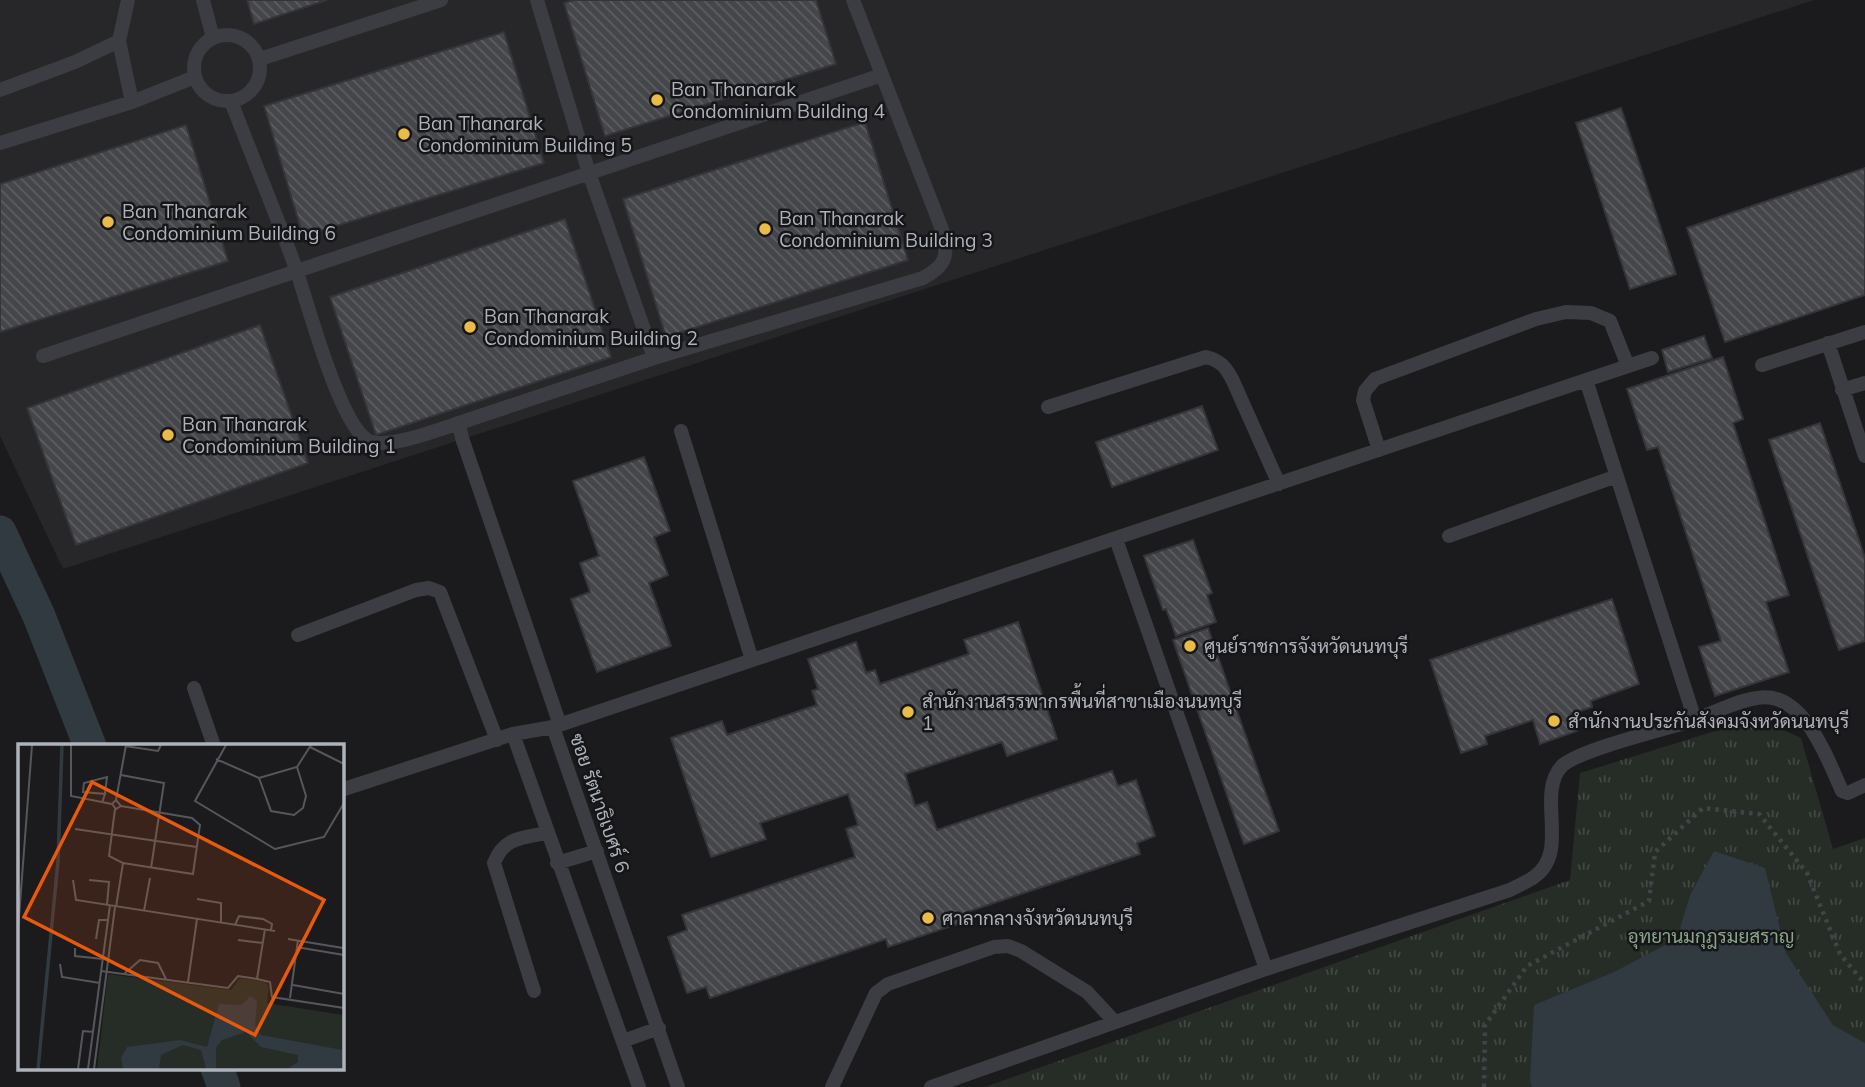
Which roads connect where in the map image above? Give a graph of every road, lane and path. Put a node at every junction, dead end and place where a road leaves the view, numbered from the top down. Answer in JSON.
{"nodes":[{"id":1,"x":128,"y":0,"type":"edge"},
{"id":2,"x":203,"y":0,"type":"edge"},
{"id":3,"x":442,"y":0,"type":"edge"},
{"id":4,"x":537,"y":0,"type":"edge"},
{"id":5,"x":853,"y":0,"type":"edge"},
{"id":6,"x":213,"y":38,"type":"junction"},
{"id":7,"x":119,"y":41,"type":"junction"},
{"id":8,"x":260,"y":59,"type":"junction"},
{"id":9,"x":882,"y":75,"type":"junction"},
{"id":10,"x":195,"y":77,"type":"junction"},
{"id":11,"x":0,"y":90,"type":"edge"},
{"id":12,"x":231,"y":101,"type":"junction"},
{"id":13,"x":132,"y":102,"type":"junction"},
{"id":14,"x":0,"y":142,"type":"edge"},
{"id":15,"x":589,"y":173,"type":"junction"},
{"id":16,"x":296,"y":270,"type":"junction"},
{"id":17,"x":1865,"y":332,"type":"edge"},
{"id":18,"x":1828,"y":343,"type":"junction"},
{"id":19,"x":43,"y":356,"type":"dead end"},
{"id":20,"x":654,"y":358,"type":"junction"},
{"id":21,"x":1652,"y":358,"type":"dead end"},
{"id":22,"x":1762,"y":365,"type":"dead end"},
{"id":23,"x":1628,"y":366,"type":"junction"},
{"id":24,"x":1586,"y":380,"type":"junction"},
{"id":25,"x":1865,"y":383,"type":"edge"},
{"id":26,"x":1842,"y":390,"type":"junction"},
{"id":27,"x":1048,"y":407,"type":"dead end"},
{"id":28,"x":459,"y":423,"type":"junction"},
{"id":29,"x":681,"y":431,"type":"dead end"},
{"id":30,"x":1378,"y":450,"type":"junction"},
{"id":31,"x":1865,"y":456,"type":"edge"},
{"id":32,"x":1617,"y":476,"type":"junction"},
{"id":33,"x":1279,"y":484,"type":"junction"},
{"id":34,"x":1449,"y":536,"type":"dead end"},
{"id":35,"x":1116,"y":540,"type":"junction"},
{"id":36,"x":298,"y":635,"type":"dead end"},
{"id":37,"x":752,"y":660,"type":"junction"},
{"id":38,"x":194,"y":688,"type":"dead end"},
{"id":39,"x":1695,"y":720,"type":"junction"},
{"id":40,"x":557,"y":726,"type":"junction"},
{"id":41,"x":513,"y":734,"type":"junction"},
{"id":42,"x":497,"y":740,"type":"junction"},
{"id":43,"x":213,"y":744,"type":"edge"},
{"id":44,"x":1865,"y":785,"type":"edge"},
{"id":45,"x":343,"y":789,"type":"edge"},
{"id":46,"x":547,"y":833,"type":"junction"},
{"id":47,"x":597,"y":851,"type":"junction"},
{"id":48,"x":557,"y":863,"type":"junction"},
{"id":49,"x":1266,"y":969,"type":"junction"},
{"id":50,"x":1865,"y":984,"type":"edge"},
{"id":51,"x":534,"y":992,"type":"dead end"},
{"id":52,"x":1114,"y":1021,"type":"junction"},
{"id":53,"x":659,"y":1028,"type":"junction"},
{"id":54,"x":623,"y":1041,"type":"junction"},
{"id":55,"x":639,"y":1087,"type":"edge"},
{"id":56,"x":678,"y":1087,"type":"edge"},
{"id":57,"x":832,"y":1087,"type":"edge"},
{"id":58,"x":931,"y":1087,"type":"edge"},
{"id":59,"x":1483,"y":1087,"type":"edge"}],
"edges":[{"from":1,"to":7,"type":"lane"},
{"from":2,"to":6,"type":"lane"},
{"from":3,"to":8,"type":"lane"},
{"from":4,"to":15,"type":"lane"},
{"from":5,"to":9,"type":"lane"},
{"from":6,"to":8,"type":"lane"},
{"from":6,"to":10,"type":"lane"},
{"from":7,"to":11,"type":"lane"},
{"from":7,"to":13,"type":"lane"},
{"from":8,"to":12,"type":"lane"},
{"from":9,"to":15,"type":"lane"},
{"from":9,"to":20,"type":"lane"},
{"from":10,"to":12,"type":"lane"},
{"from":10,"to":13,"type":"lane"},
{"from":12,"to":16,"type":"lane"},
{"from":13,"to":14,"type":"lane"},
{"from":15,"to":16,"type":"lane"},
{"from":15,"to":20,"type":"lane"},
{"from":16,"to":19,"type":"lane"},
{"from":16,"to":28,"type":"lane"},
{"from":17,"to":18,"type":"lane"},
{"from":18,"to":22,"type":"lane"},
{"from":18,"to":26,"type":"lane"},
{"from":20,"to":28,"type":"lane"},
{"from":21,"to":23,"type":"lane"},
{"from":23,"to":24,"type":"lane"},
{"from":23,"to":30,"type":"lane"},
{"from":24,"to":30,"type":"lane"},
{"from":24,"to":32,"type":"lane"},
{"from":25,"to":26,"type":"lane"},
{"from":26,"to":31,"type":"lane"},
{"from":27,"to":33,"type":"lane"},
{"from":28,"to":40,"type":"lane"},
{"from":29,"to":37,"type":"lane"},
{"from":30,"to":33,"type":"lane"},
{"from":32,"to":34,"type":"lane"},
{"from":32,"to":39,"type":"lane"},
{"from":33,"to":35,"type":"lane"},
{"from":35,"to":37,"type":"lane"},
{"from":35,"to":49,"type":"lane"},
{"from":36,"to":42,"type":"lane"},
{"from":37,"to":40,"type":"lane"},
{"from":38,"to":43,"type":"lane"},
{"from":39,"to":44,"type":"lane"},
{"from":39,"to":49,"type":"lane"},
{"from":40,"to":41,"type":"lane","name":"ซอย รัตนาธิเบศร์ 6"},
{"from":40,"to":47,"type":"lane","name":"ซอย รัตนาธิเบศร์ 6"},
{"from":41,"to":42,"type":"lane","name":"ซอย รัตนาธิเบศร์ 6"},
{"from":41,"to":46,"type":"lane"},
{"from":42,"to":45,"type":"lane","name":"ซอย รัตนาธิเบศร์ 6"},
{"from":46,"to":48,"type":"lane"},
{"from":46,"to":51,"type":"lane"},
{"from":47,"to":48,"type":"lane"},
{"from":47,"to":53,"type":"lane","name":"ซอย รัตนาธิเบศร์ 6"},
{"from":48,"to":54,"type":"lane"},
{"from":49,"to":52,"type":"lane"},
{"from":50,"to":59,"type":"path"},
{"from":52,"to":57,"type":"lane"},
{"from":52,"to":58,"type":"lane"},
{"from":53,"to":54,"type":"lane"},
{"from":53,"to":56,"type":"lane","name":"ซอย รัตนาธิเบศร์ 6"},
{"from":54,"to":55,"type":"lane"}]}
